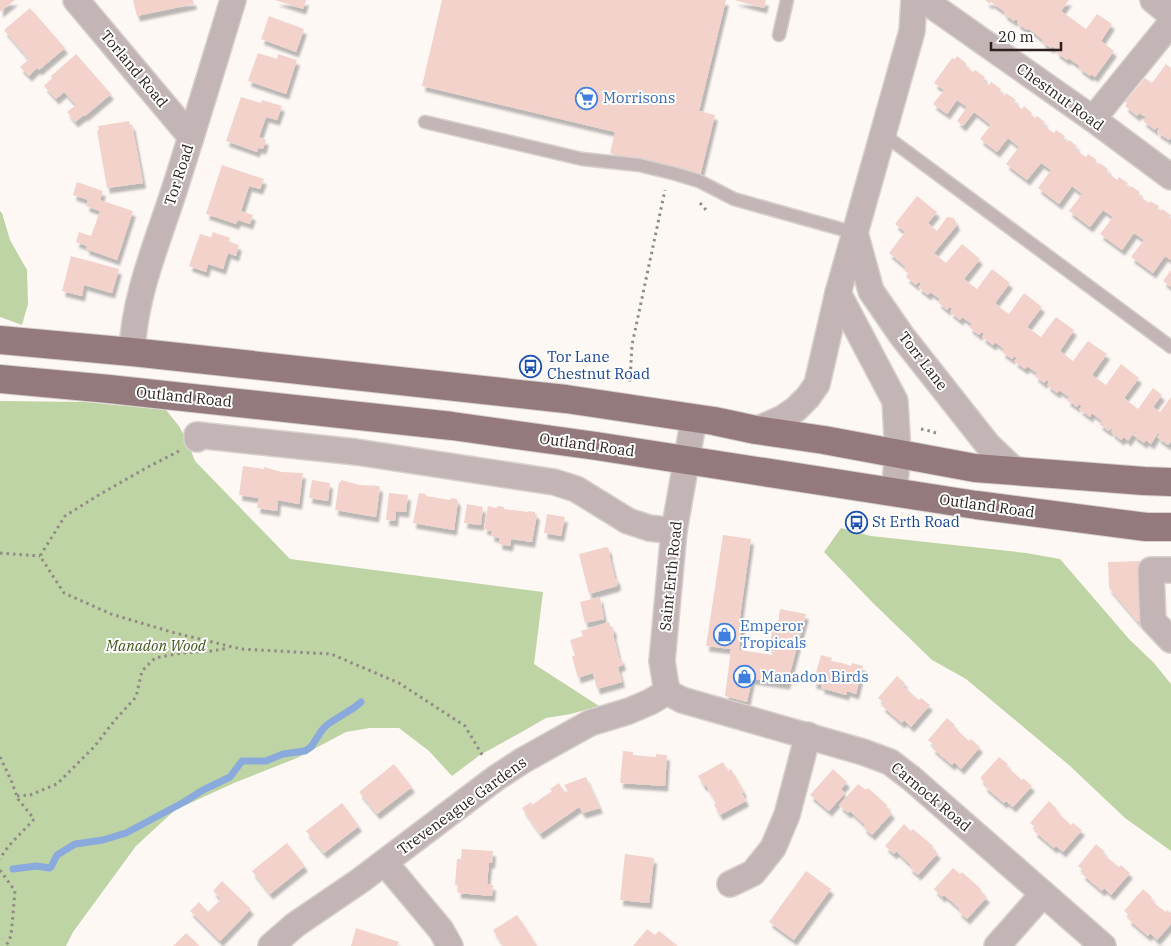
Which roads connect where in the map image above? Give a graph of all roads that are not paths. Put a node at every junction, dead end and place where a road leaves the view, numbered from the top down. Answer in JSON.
{"nodes":[{"id":1,"x":76,"y":0,"type":"edge"},
{"id":2,"x":233,"y":0,"type":"edge"},
{"id":3,"x":787,"y":0,"type":"edge"},
{"id":4,"x":914,"y":0,"type":"edge"},
{"id":5,"x":924,"y":0,"type":"edge"},
{"id":6,"x":1153,"y":0,"type":"edge"},
{"id":7,"x":1171,"y":14,"type":"edge"},
{"id":8,"x":1171,"y":24,"type":"edge"},
{"id":9,"x":779,"y":35,"type":"dead end"},
{"id":10,"x":1093,"y":120,"type":"junction"},
{"id":11,"x":425,"y":122,"type":"dead end"},
{"id":12,"x":883,"y":134,"type":"junction"},
{"id":13,"x":191,"y":137,"type":"junction"},
{"id":14,"x":1171,"y":177,"type":"edge"},
{"id":15,"x":855,"y":233,"type":"junction"},
{"id":16,"x":838,"y":293,"type":"junction"},
{"id":17,"x":0,"y":340,"type":"edge"},
{"id":18,"x":1171,"y":347,"type":"edge"},
{"id":19,"x":132,"y":352,"type":"junction"},
{"id":20,"x":0,"y":379,"type":"edge"},
{"id":21,"x":694,"y":418,"type":"junction"},
{"id":22,"x":756,"y":430,"type":"junction"},
{"id":23,"x":197,"y":439,"type":"road end"},
{"id":24,"x":898,"y":453,"type":"junction"},
{"id":25,"x":686,"y":460,"type":"junction"},
{"id":26,"x":1019,"y":471,"type":"junction"},
{"id":27,"x":1171,"y":482,"type":"edge"},
{"id":28,"x":894,"y":492,"type":"junction"},
{"id":29,"x":1171,"y":527,"type":"edge"},
{"id":30,"x":674,"y":531,"type":"junction"},
{"id":31,"x":1171,"y":570,"type":"edge"},
{"id":32,"x":1171,"y":640,"type":"edge"},
{"id":33,"x":667,"y":692,"type":"junction"},
{"id":34,"x":808,"y":735,"type":"junction"},
{"id":35,"x":385,"y":863,"type":"junction"},
{"id":36,"x":730,"y":884,"type":"dead end"},
{"id":37,"x":1043,"y":894,"type":"junction"},
{"id":38,"x":272,"y":946,"type":"edge"},
{"id":39,"x":450,"y":946,"type":"edge"},
{"id":40,"x":997,"y":946,"type":"edge"},
{"id":41,"x":1102,"y":946,"type":"edge"}],
"edges":[{"from":1,"to":13,"type":"street","name":"Torland Road"},
{"from":2,"to":13,"type":"street","name":"Tor Road"},
{"from":3,"to":9,"type":"lane"},
{"from":4,"to":12,"type":"street"},
{"from":5,"to":10,"type":"street","name":"Chestnut Road"},
{"from":6,"to":7,"type":"street"},
{"from":8,"to":10,"type":"street"},
{"from":10,"to":14,"type":"street","name":"Chestnut Road"},
{"from":11,"to":15,"type":"lane"},
{"from":12,"to":15,"type":"street"},
{"from":12,"to":18,"type":"lane"},
{"from":13,"to":19,"type":"street","name":"Tor Road"},
{"from":15,"to":16,"type":"street"},
{"from":15,"to":26,"type":"street","name":"Torr Lane"},
{"from":16,"to":22,"type":"street"},
{"from":16,"to":24,"type":"street"},
{"from":17,"to":19,"type":"main road"},
{"from":19,"to":21,"type":"main road"},
{"from":20,"to":25,"type":"main road","name":"Outland Road"},
{"from":21,"to":22,"type":"main road"},
{"from":21,"to":25,"type":"street","name":"Saint Erth Road"},
{"from":22,"to":24,"type":"main road"},
{"from":23,"to":30,"type":"street"},
{"from":24,"to":26,"type":"main road"},
{"from":24,"to":28,"type":"street"},
{"from":25,"to":28,"type":"main road","name":"Outland Road"},
{"from":25,"to":30,"type":"street","name":"Saint Erth Road"},
{"from":26,"to":27,"type":"main road"},
{"from":28,"to":29,"type":"main road","name":"Outland Road"},
{"from":30,"to":33,"type":"street","name":"Saint Erth Road"},
{"from":31,"to":32,"type":"street"},
{"from":33,"to":34,"type":"street","name":"Carnock Road"},
{"from":33,"to":35,"type":"street","name":"Treveneague Gardens"},
{"from":34,"to":36,"type":"street"},
{"from":34,"to":37,"type":"street","name":"Carnock Road"},
{"from":35,"to":38,"type":"street","name":"Treveneague Gardens"},
{"from":35,"to":39,"type":"street"},
{"from":37,"to":40,"type":"street"},
{"from":37,"to":41,"type":"street","name":"Carnock Road"}]}
